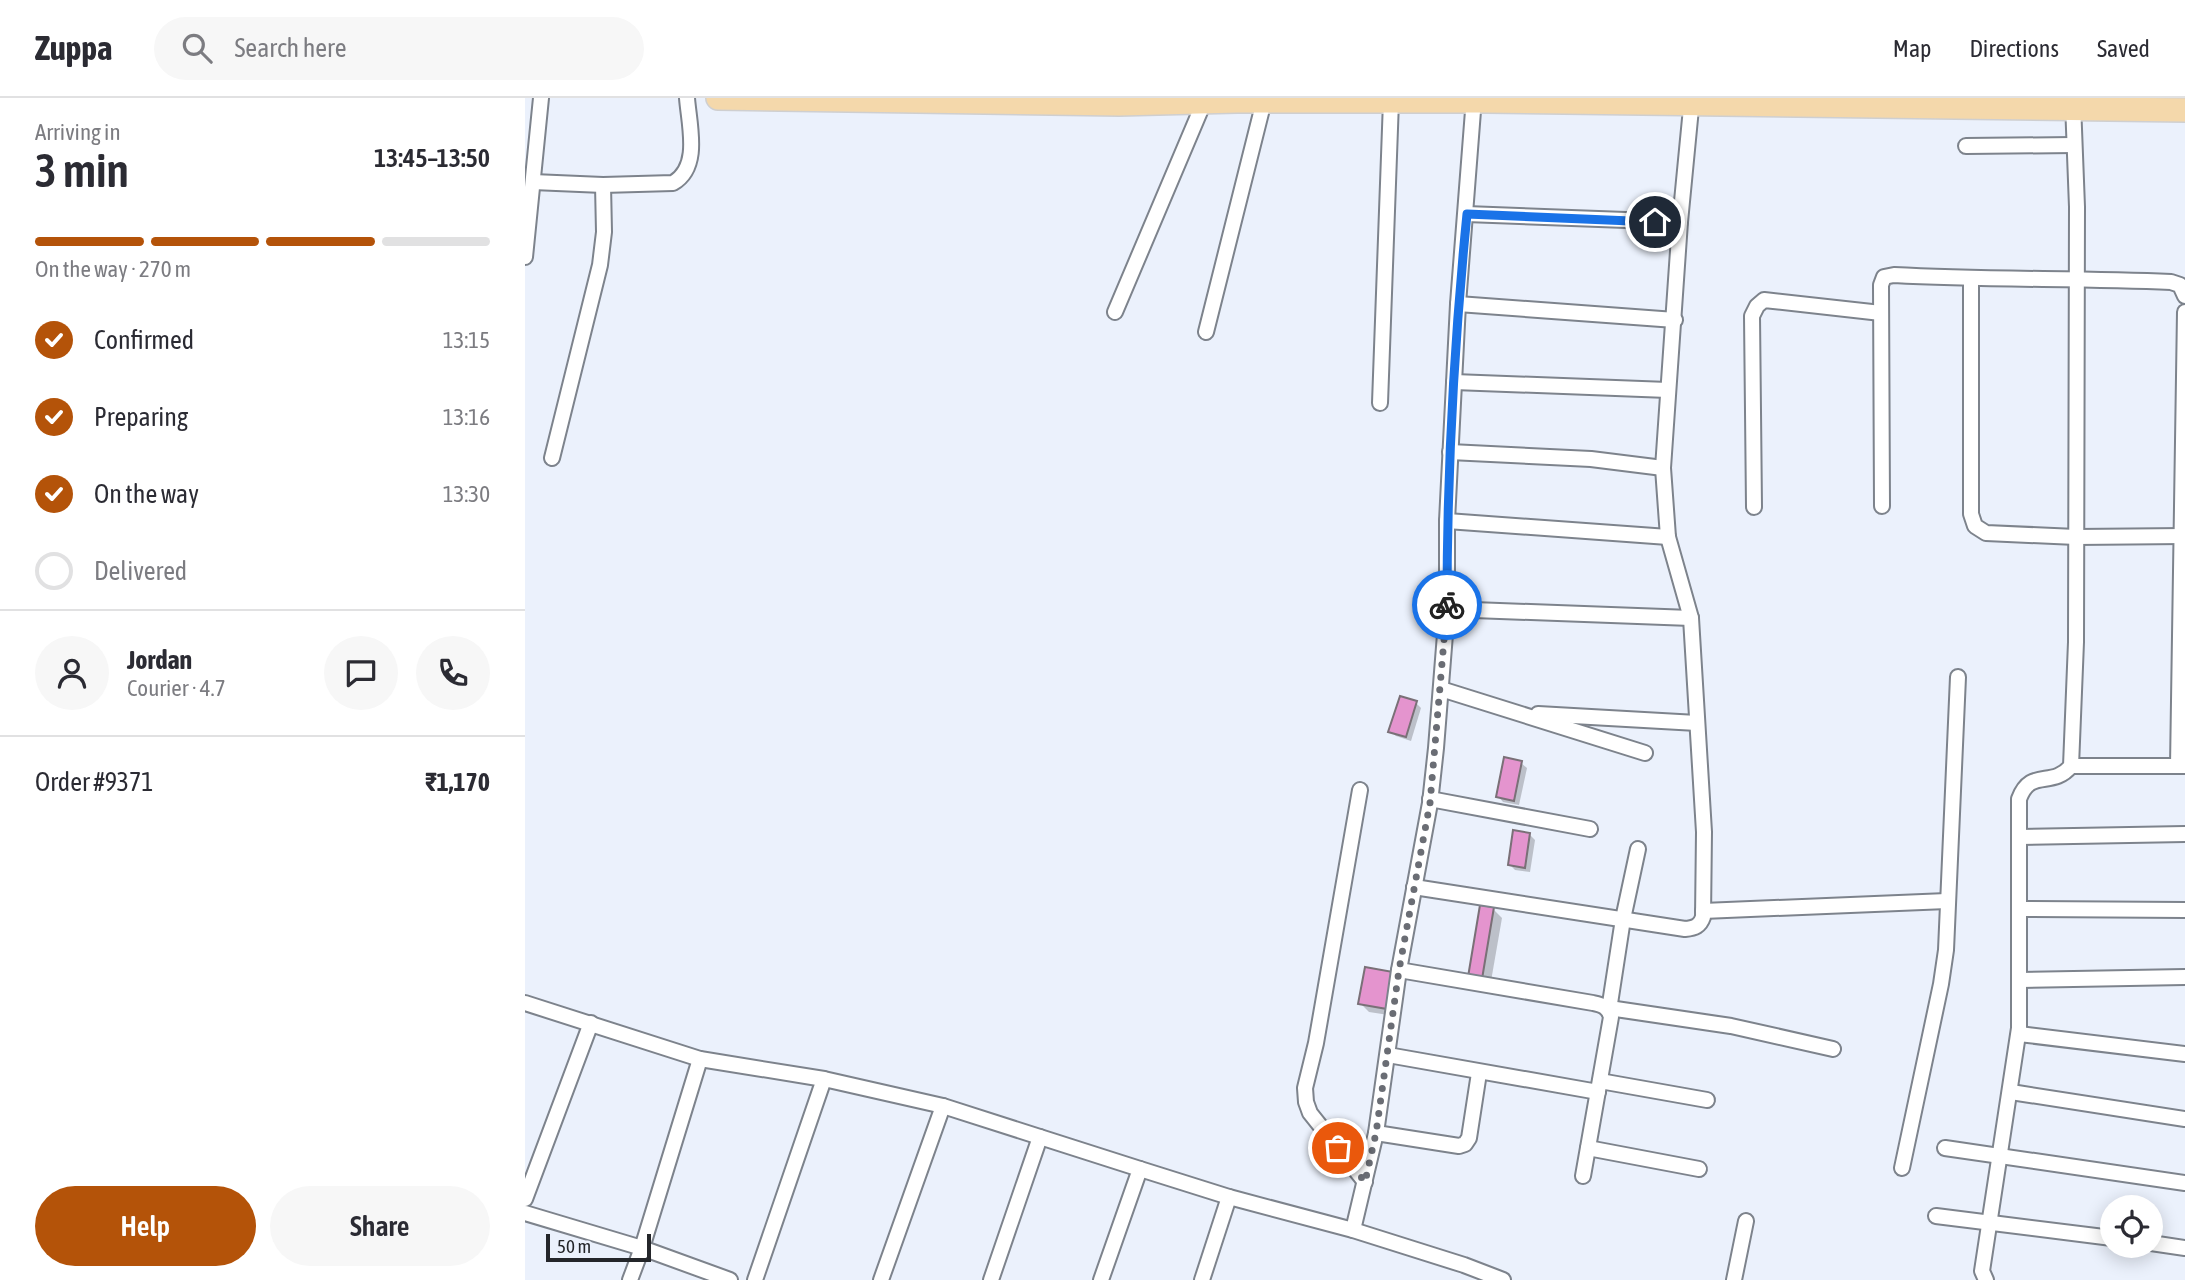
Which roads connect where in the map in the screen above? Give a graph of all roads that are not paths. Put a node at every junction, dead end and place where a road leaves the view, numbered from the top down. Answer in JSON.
{"nodes":[{"id":1,"x":541,"y":98,"type":"edge"},
{"id":2,"x":687,"y":98,"type":"edge"},
{"id":3,"x":718,"y":98,"type":"edge"},
{"id":4,"x":861,"y":99,"type":"edge"},
{"id":5,"x":1473,"y":99,"type":"edge"},
{"id":6,"x":1018,"y":100,"type":"edge"},
{"id":7,"x":1263,"y":101,"type":"junction"},
{"id":8,"x":1691,"y":101,"type":"edge"},
{"id":9,"x":1746,"y":101,"type":"edge"},
{"id":10,"x":1204,"y":102,"type":"junction"},
{"id":11,"x":1391,"y":102,"type":"junction"},
{"id":12,"x":2073,"y":103,"type":"edge"},
{"id":13,"x":2185,"y":110,"type":"edge"},
{"id":14,"x":2074,"y":145,"type":"junction"},
{"id":15,"x":1966,"y":146,"type":"dead end"},
{"id":16,"x":533,"y":181,"type":"junction"},
{"id":17,"x":603,"y":185,"type":"junction"},
{"id":18,"x":1467,"y":214,"type":"junction"},
{"id":19,"x":1680,"y":222,"type":"junction"},
{"id":20,"x":525,"y":255,"type":"edge"},
{"id":21,"x":2076,"y":278,"type":"junction"},
{"id":22,"x":1971,"y":279,"type":"junction"},
{"id":23,"x":2185,"y":296,"type":"edge"},
{"id":24,"x":1458,"y":304,"type":"junction"},
{"id":25,"x":1115,"y":312,"type":"dead end"},
{"id":26,"x":1881,"y":313,"type":"junction"},
{"id":27,"x":2185,"y":313,"type":"edge"},
{"id":28,"x":1675,"y":320,"type":"junction"},
{"id":29,"x":1206,"y":332,"type":"dead end"},
{"id":30,"x":1454,"y":382,"type":"junction"},
{"id":31,"x":1668,"y":390,"type":"junction"},
{"id":32,"x":1380,"y":402,"type":"dead end"},
{"id":33,"x":1450,"y":452,"type":"junction"},
{"id":34,"x":552,"y":458,"type":"dead end"},
{"id":35,"x":1663,"y":468,"type":"junction"},
{"id":36,"x":1882,"y":506,"type":"dead end"},
{"id":37,"x":1754,"y":507,"type":"dead end"},
{"id":38,"x":1447,"y":521,"type":"junction"},
{"id":39,"x":2183,"y":536,"type":"edge"},
{"id":40,"x":1668,"y":537,"type":"junction"},
{"id":41,"x":2076,"y":537,"type":"junction"},
{"id":42,"x":1447,"y":609,"type":"junction"},
{"id":43,"x":1691,"y":618,"type":"junction"},
{"id":44,"x":1958,"y":677,"type":"dead end"},
{"id":45,"x":1441,"y":689,"type":"junction"},
{"id":46,"x":1512,"y":713,"type":"junction"},
{"id":47,"x":1697,"y":723,"type":"junction"},
{"id":48,"x":1645,"y":753,"type":"dead end"},
{"id":49,"x":2071,"y":766,"type":"junction"},
{"id":50,"x":2182,"y":766,"type":"edge"},
{"id":51,"x":1360,"y":790,"type":"dead end"},
{"id":52,"x":1430,"y":799,"type":"junction"},
{"id":53,"x":1590,"y":829,"type":"dead end"},
{"id":54,"x":2185,"y":834,"type":"edge"},
{"id":55,"x":2019,"y":837,"type":"junction"},
{"id":56,"x":1638,"y":849,"type":"dead end"},
{"id":57,"x":1415,"y":887,"type":"junction"},
{"id":58,"x":1947,"y":901,"type":"junction"},
{"id":59,"x":2019,"y":909,"type":"junction"},
{"id":60,"x":2185,"y":910,"type":"edge"},
{"id":61,"x":1703,"y":911,"type":"junction"},
{"id":62,"x":1623,"y":919,"type":"junction"},
{"id":63,"x":1399,"y":970,"type":"junction"},
{"id":64,"x":2185,"y":977,"type":"edge"},
{"id":65,"x":2020,"y":979,"type":"junction"},
{"id":66,"x":525,"y":1003,"type":"edge"},
{"id":67,"x":1609,"y":1009,"type":"junction"},
{"id":68,"x":591,"y":1023,"type":"junction"},
{"id":69,"x":2019,"y":1034,"type":"junction"},
{"id":70,"x":1833,"y":1049,"type":"dead end"},
{"id":71,"x":2185,"y":1054,"type":"edge"},
{"id":72,"x":1388,"y":1055,"type":"junction"},
{"id":73,"x":700,"y":1059,"type":"junction"},
{"id":74,"x":1479,"y":1073,"type":"junction"},
{"id":75,"x":824,"y":1079,"type":"junction"},
{"id":76,"x":1599,"y":1086,"type":"junction"},
{"id":77,"x":2011,"y":1092,"type":"junction"},
{"id":78,"x":1707,"y":1100,"type":"dead end"},
{"id":79,"x":943,"y":1106,"type":"junction"},
{"id":80,"x":2185,"y":1119,"type":"edge"},
{"id":81,"x":1376,"y":1133,"type":"junction"},
{"id":82,"x":1040,"y":1137,"type":"junction"},
{"id":83,"x":1588,"y":1148,"type":"junction"},
{"id":84,"x":1945,"y":1149,"type":"dead end"},
{"id":85,"x":2000,"y":1156,"type":"junction"},
{"id":86,"x":1902,"y":1168,"type":"dead end"},
{"id":87,"x":1140,"y":1169,"type":"junction"},
{"id":88,"x":1699,"y":1169,"type":"dead end"},
{"id":89,"x":1583,"y":1176,"type":"dead end"},
{"id":90,"x":1365,"y":1182,"type":"junction"},
{"id":91,"x":2185,"y":1183,"type":"edge"},
{"id":92,"x":1229,"y":1197,"type":"junction"},
{"id":93,"x":525,"y":1199,"type":"edge"},
{"id":94,"x":525,"y":1213,"type":"edge"},
{"id":95,"x":1936,"y":1216,"type":"dead end"},
{"id":96,"x":1746,"y":1221,"type":"dead end"},
{"id":97,"x":1990,"y":1222,"type":"junction"},
{"id":98,"x":1353,"y":1230,"type":"junction"},
{"id":99,"x":2100,"y":1236,"type":"edge"},
{"id":100,"x":2163,"y":1245,"type":"edge"},
{"id":101,"x":642,"y":1248,"type":"junction"},
{"id":102,"x":2185,"y":1248,"type":"edge"},
{"id":103,"x":630,"y":1280,"type":"edge"},
{"id":104,"x":730,"y":1280,"type":"edge"},
{"id":105,"x":755,"y":1280,"type":"edge"},
{"id":106,"x":881,"y":1280,"type":"edge"},
{"id":107,"x":991,"y":1280,"type":"edge"},
{"id":108,"x":1101,"y":1280,"type":"edge"},
{"id":109,"x":1202,"y":1280,"type":"edge"},
{"id":110,"x":1503,"y":1280,"type":"edge"},
{"id":111,"x":1734,"y":1280,"type":"edge"},
{"id":112,"x":1986,"y":1280,"type":"edge"}],
"edges":[{"from":1,"to":16,"type":"street"},
{"from":2,"to":17,"type":"street"},
{"from":3,"to":4,"type":"main road"},
{"from":4,"to":6,"type":"main road"},
{"from":5,"to":8,"type":"main road"},
{"from":5,"to":11,"type":"main road"},
{"from":5,"to":18,"type":"street"},
{"from":6,"to":10,"type":"main road"},
{"from":7,"to":10,"type":"main road"},
{"from":7,"to":11,"type":"main road"},
{"from":7,"to":29,"type":"street"},
{"from":8,"to":9,"type":"main road"},
{"from":8,"to":19,"type":"street"},
{"from":9,"to":12,"type":"main road"},
{"from":10,"to":25,"type":"street"},
{"from":11,"to":32,"type":"street"},
{"from":12,"to":13,"type":"main road"},
{"from":12,"to":14,"type":"street"},
{"from":14,"to":15,"type":"street"},
{"from":14,"to":21,"type":"street"},
{"from":16,"to":17,"type":"street"},
{"from":16,"to":20,"type":"street"},
{"from":17,"to":34,"type":"street"},
{"from":18,"to":19,"type":"street"},
{"from":18,"to":24,"type":"street"},
{"from":19,"to":28,"type":"street"},
{"from":21,"to":22,"type":"street"},
{"from":21,"to":23,"type":"street"},
{"from":21,"to":41,"type":"street"},
{"from":22,"to":26,"type":"street"},
{"from":22,"to":41,"type":"street"},
{"from":24,"to":28,"type":"street"},
{"from":24,"to":30,"type":"street"},
{"from":26,"to":36,"type":"street"},
{"from":26,"to":37,"type":"street"},
{"from":27,"to":39,"type":"street"},
{"from":28,"to":31,"type":"street"},
{"from":30,"to":31,"type":"street"},
{"from":30,"to":33,"type":"street"},
{"from":31,"to":35,"type":"street"},
{"from":33,"to":35,"type":"street"},
{"from":33,"to":38,"type":"street"},
{"from":35,"to":40,"type":"street"},
{"from":38,"to":40,"type":"street"},
{"from":38,"to":42,"type":"street"},
{"from":39,"to":41,"type":"street"},
{"from":39,"to":50,"type":"street"},
{"from":40,"to":43,"type":"street"},
{"from":41,"to":49,"type":"street"},
{"from":42,"to":43,"type":"street"},
{"from":42,"to":45,"type":"street"},
{"from":43,"to":47,"type":"street"},
{"from":44,"to":58,"type":"street"},
{"from":45,"to":46,"type":"street"},
{"from":45,"to":52,"type":"street"},
{"from":46,"to":47,"type":"street"},
{"from":46,"to":48,"type":"street"},
{"from":47,"to":61,"type":"street"},
{"from":49,"to":50,"type":"street"},
{"from":49,"to":55,"type":"street"},
{"from":51,"to":90,"type":"street"},
{"from":52,"to":53,"type":"street"},
{"from":52,"to":57,"type":"street"},
{"from":54,"to":55,"type":"street"},
{"from":55,"to":59,"type":"street"},
{"from":56,"to":62,"type":"street"},
{"from":57,"to":62,"type":"street"},
{"from":57,"to":63,"type":"street"},
{"from":58,"to":61,"type":"street"},
{"from":58,"to":86,"type":"street"},
{"from":59,"to":60,"type":"street"},
{"from":59,"to":65,"type":"street"},
{"from":61,"to":62,"type":"street"},
{"from":62,"to":67,"type":"street"},
{"from":63,"to":67,"type":"street"},
{"from":63,"to":72,"type":"street"},
{"from":64,"to":65,"type":"street"},
{"from":65,"to":69,"type":"street"},
{"from":66,"to":68,"type":"street"},
{"from":67,"to":70,"type":"street"},
{"from":67,"to":76,"type":"street"},
{"from":68,"to":73,"type":"street"},
{"from":68,"to":93,"type":"street"},
{"from":69,"to":71,"type":"street"},
{"from":69,"to":77,"type":"street"},
{"from":72,"to":74,"type":"street"},
{"from":72,"to":81,"type":"street"},
{"from":73,"to":75,"type":"street"},
{"from":73,"to":101,"type":"street"},
{"from":74,"to":76,"type":"street"},
{"from":74,"to":81,"type":"street"},
{"from":75,"to":79,"type":"street"},
{"from":75,"to":105,"type":"street"},
{"from":76,"to":78,"type":"street"},
{"from":76,"to":83,"type":"street"},
{"from":77,"to":80,"type":"street"},
{"from":77,"to":85,"type":"street"},
{"from":79,"to":82,"type":"street"},
{"from":79,"to":106,"type":"street"},
{"from":81,"to":90,"type":"street"},
{"from":82,"to":87,"type":"street"},
{"from":82,"to":107,"type":"street"},
{"from":83,"to":88,"type":"street"},
{"from":83,"to":89,"type":"street"},
{"from":84,"to":85,"type":"street"},
{"from":85,"to":91,"type":"street"},
{"from":85,"to":97,"type":"street"},
{"from":87,"to":92,"type":"street"},
{"from":87,"to":108,"type":"street"},
{"from":90,"to":98,"type":"street"},
{"from":92,"to":98,"type":"street"},
{"from":92,"to":109,"type":"street"},
{"from":94,"to":101,"type":"street"},
{"from":95,"to":97,"type":"street"},
{"from":96,"to":111,"type":"street"},
{"from":97,"to":99,"type":"street"},
{"from":97,"to":112,"type":"street"},
{"from":98,"to":110,"type":"street"},
{"from":100,"to":102,"type":"street"},
{"from":101,"to":103,"type":"street"},
{"from":101,"to":104,"type":"street"}]}
